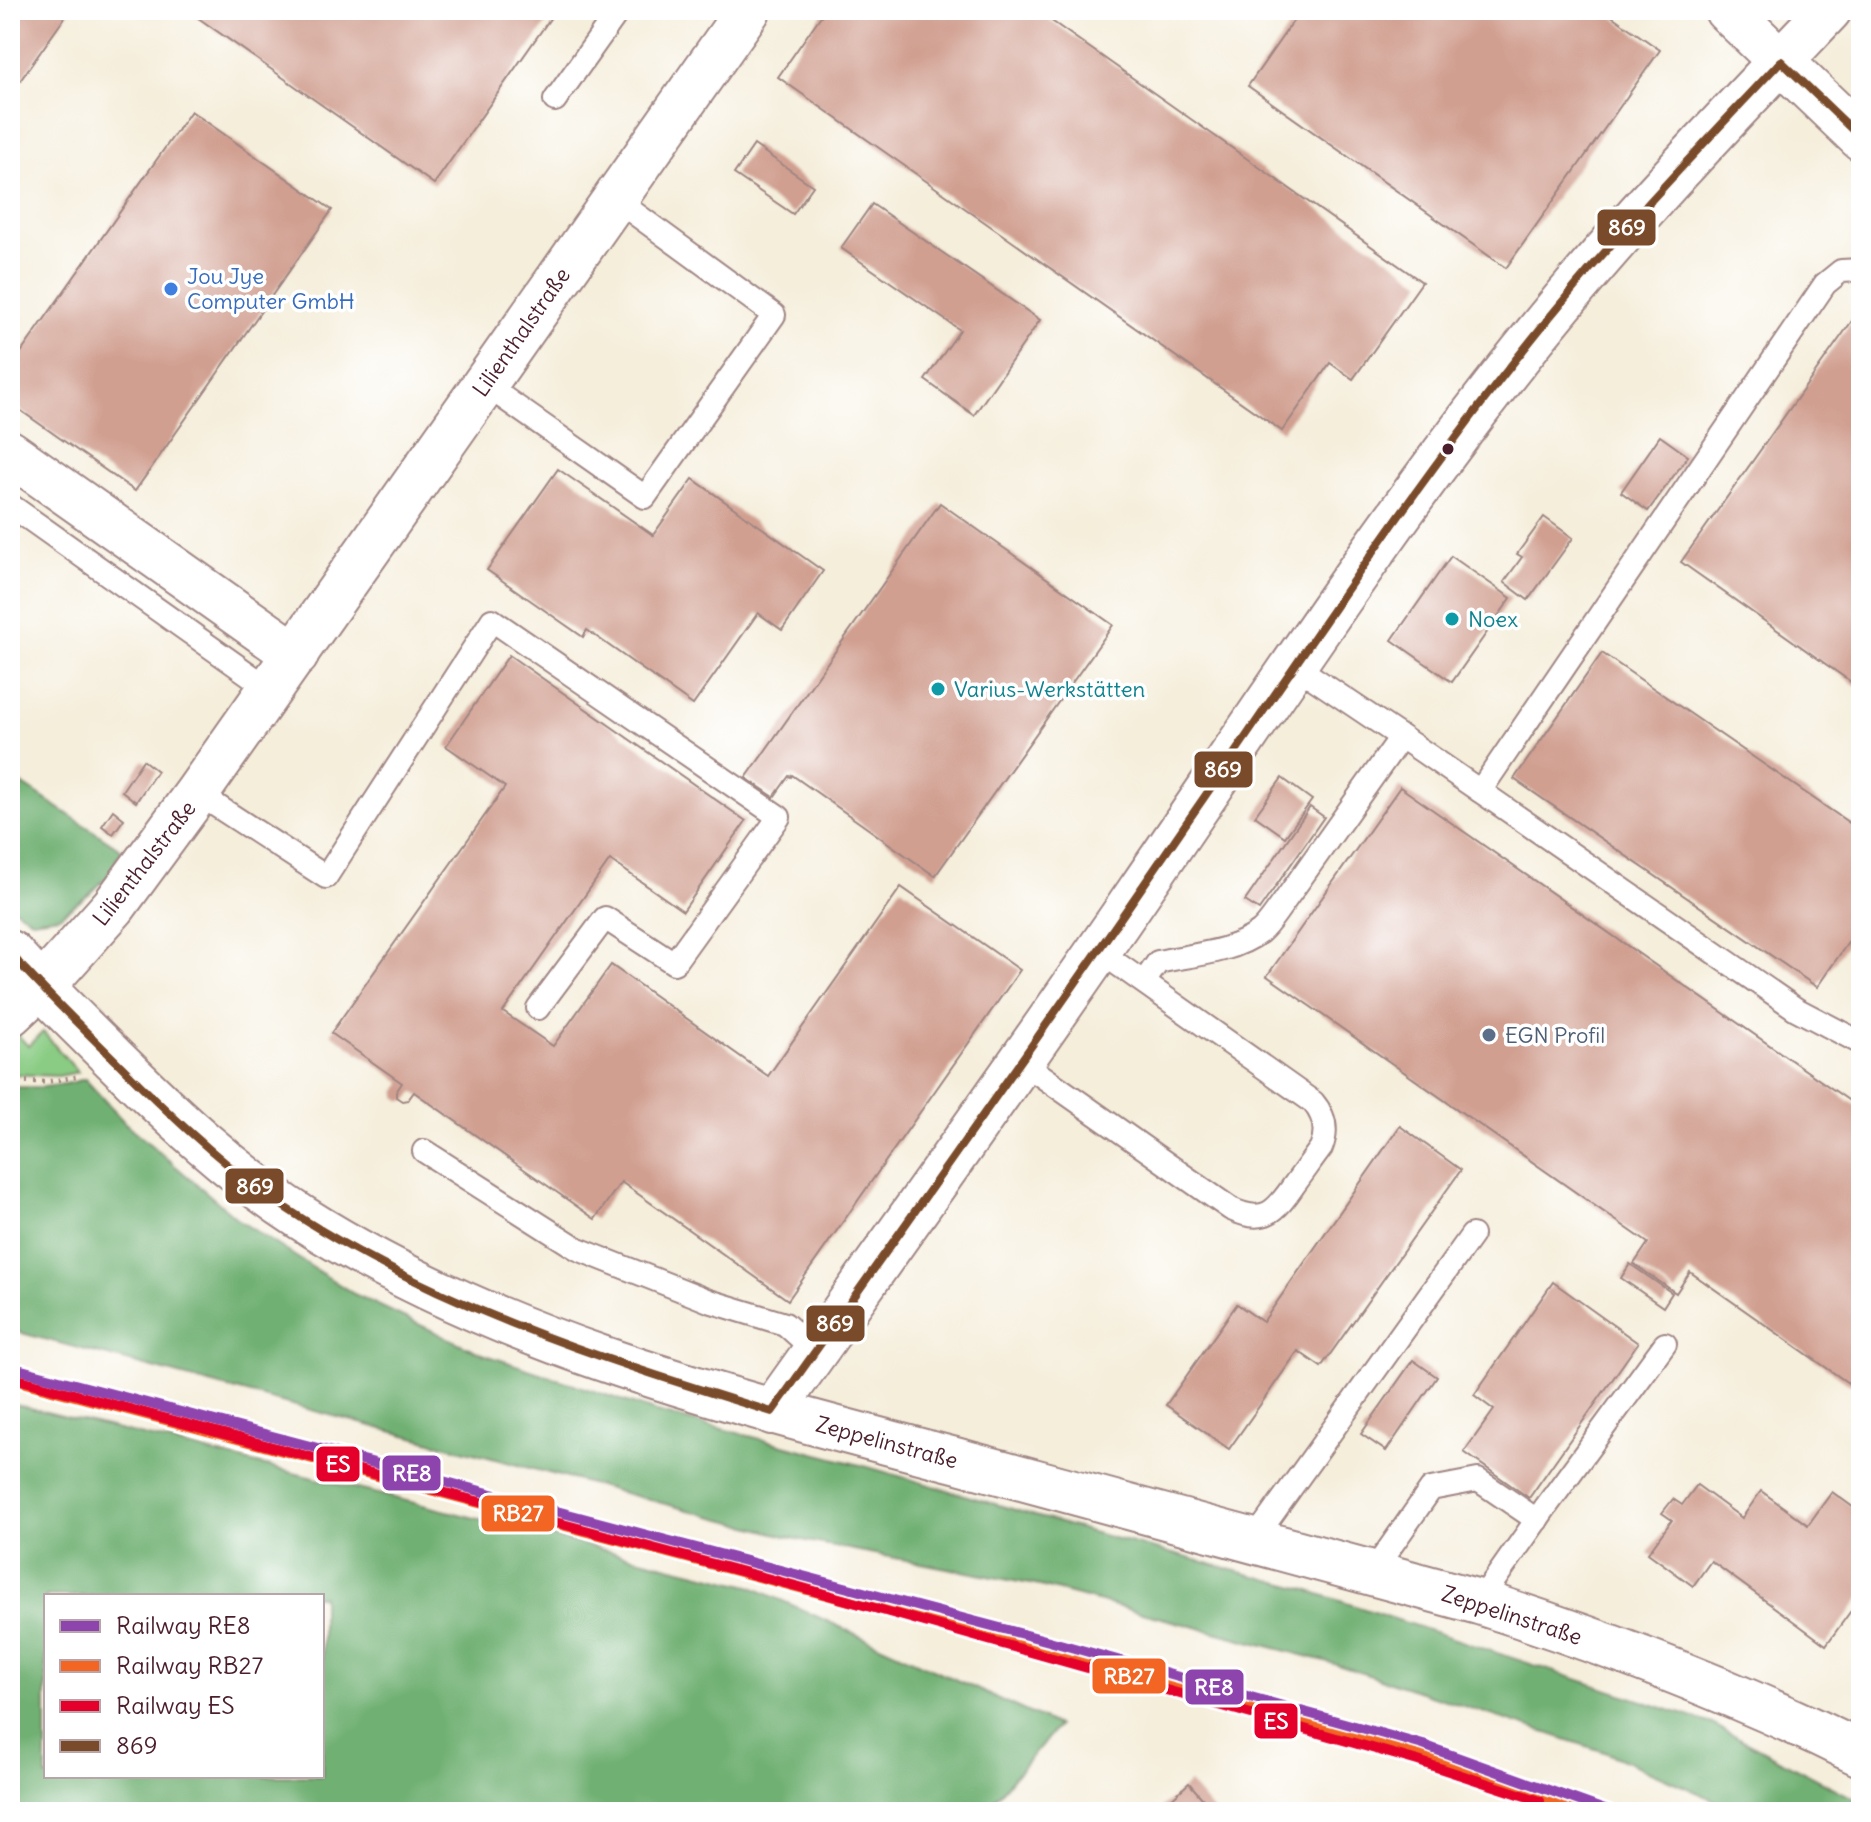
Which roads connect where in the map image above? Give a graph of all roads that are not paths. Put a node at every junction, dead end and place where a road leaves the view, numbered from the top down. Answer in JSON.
{"nodes":[{"id":1,"x":619,"y":10,"type":"edge"},
{"id":2,"x":748,"y":10,"type":"edge"},
{"id":3,"x":1727,"y":10,"type":"edge"},
{"id":4,"x":1829,"y":10,"type":"edge"},
{"id":5,"x":1781,"y":61,"type":"junction"},
{"id":6,"x":555,"y":100,"type":"dead end"},
{"id":7,"x":1861,"y":138,"type":"edge"},
{"id":8,"x":615,"y":199,"type":"junction"},
{"id":9,"x":1861,"y":270,"type":"edge"},
{"id":10,"x":484,"y":384,"type":"junction"},
{"id":11,"x":10,"y":453,"type":"edge"},
{"id":12,"x":10,"y":505,"type":"edge"},
{"id":13,"x":296,"y":655,"type":"junction"},
{"id":14,"x":1294,"y":665,"type":"junction"},
{"id":15,"x":271,"y":690,"type":"junction"},
{"id":16,"x":1401,"y":737,"type":"junction"},
{"id":17,"x":1480,"y":791,"type":"junction"},
{"id":18,"x":197,"y":793,"type":"junction"},
{"id":19,"x":1099,"y":951,"type":"junction"},
{"id":20,"x":10,"y":953,"type":"edge"},
{"id":21,"x":1144,"y":982,"type":"junction"},
{"id":22,"x":25,"y":1000,"type":"edge"},
{"id":23,"x":538,"y":1008,"type":"dead end"},
{"id":24,"x":1861,"y":1043,"type":"edge"},
{"id":25,"x":1022,"y":1062,"type":"junction"},
{"id":26,"x":424,"y":1151,"type":"dead end"},
{"id":27,"x":1472,"y":1235,"type":"dead end"},
{"id":28,"x":1665,"y":1344,"type":"dead end"},
{"id":29,"x":815,"y":1351,"type":"junction"},
{"id":30,"x":772,"y":1412,"type":"junction"},
{"id":31,"x":1537,"y":1520,"type":"junction"},
{"id":32,"x":1253,"y":1541,"type":"junction"},
{"id":33,"x":1372,"y":1573,"type":"junction"},
{"id":34,"x":1479,"y":1602,"type":"junction"},
{"id":35,"x":1861,"y":1754,"type":"edge"}],
"edges":[{"from":1,"to":6,"type":"lane"},
{"from":2,"to":8,"type":"street","name":"Lilienthalstraße"},
{"from":3,"to":5,"type":"street"},
{"from":4,"to":5,"type":"street"},
{"from":5,"to":7,"type":"street"},
{"from":5,"to":14,"type":"street"},
{"from":8,"to":10,"type":"street","name":"Lilienthalstraße"},
{"from":8,"to":10,"type":"lane"},
{"from":9,"to":17,"type":"lane"},
{"from":10,"to":13,"type":"street","name":"Lilienthalstraße"},
{"from":11,"to":13,"type":"street"},
{"from":12,"to":15,"type":"lane"},
{"from":13,"to":15,"type":"street","name":"Lilienthalstraße"},
{"from":14,"to":16,"type":"lane"},
{"from":14,"to":19,"type":"street"},
{"from":15,"to":18,"type":"street","name":"Lilienthalstraße"},
{"from":16,"to":17,"type":"lane"},
{"from":16,"to":21,"type":"lane"},
{"from":17,"to":24,"type":"lane"},
{"from":18,"to":22,"type":"street","name":"Lilienthalstraße"},
{"from":18,"to":23,"type":"lane"},
{"from":19,"to":21,"type":"lane"},
{"from":19,"to":25,"type":"street"},
{"from":20,"to":22,"type":"street","name":"Zeppelinstraße"},
{"from":21,"to":25,"type":"lane"},
{"from":22,"to":30,"type":"street","name":"Zeppelinstraße"},
{"from":25,"to":29,"type":"street"},
{"from":26,"to":29,"type":"lane"},
{"from":27,"to":32,"type":"lane"},
{"from":28,"to":31,"type":"lane"},
{"from":29,"to":30,"type":"street"},
{"from":30,"to":32,"type":"street","name":"Zeppelinstraße"},
{"from":31,"to":33,"type":"lane"},
{"from":31,"to":34,"type":"lane"},
{"from":32,"to":33,"type":"street","name":"Zeppelinstraße"},
{"from":33,"to":34,"type":"street","name":"Zeppelinstraße"},
{"from":34,"to":35,"type":"street","name":"Zeppelinstraße"}]}
